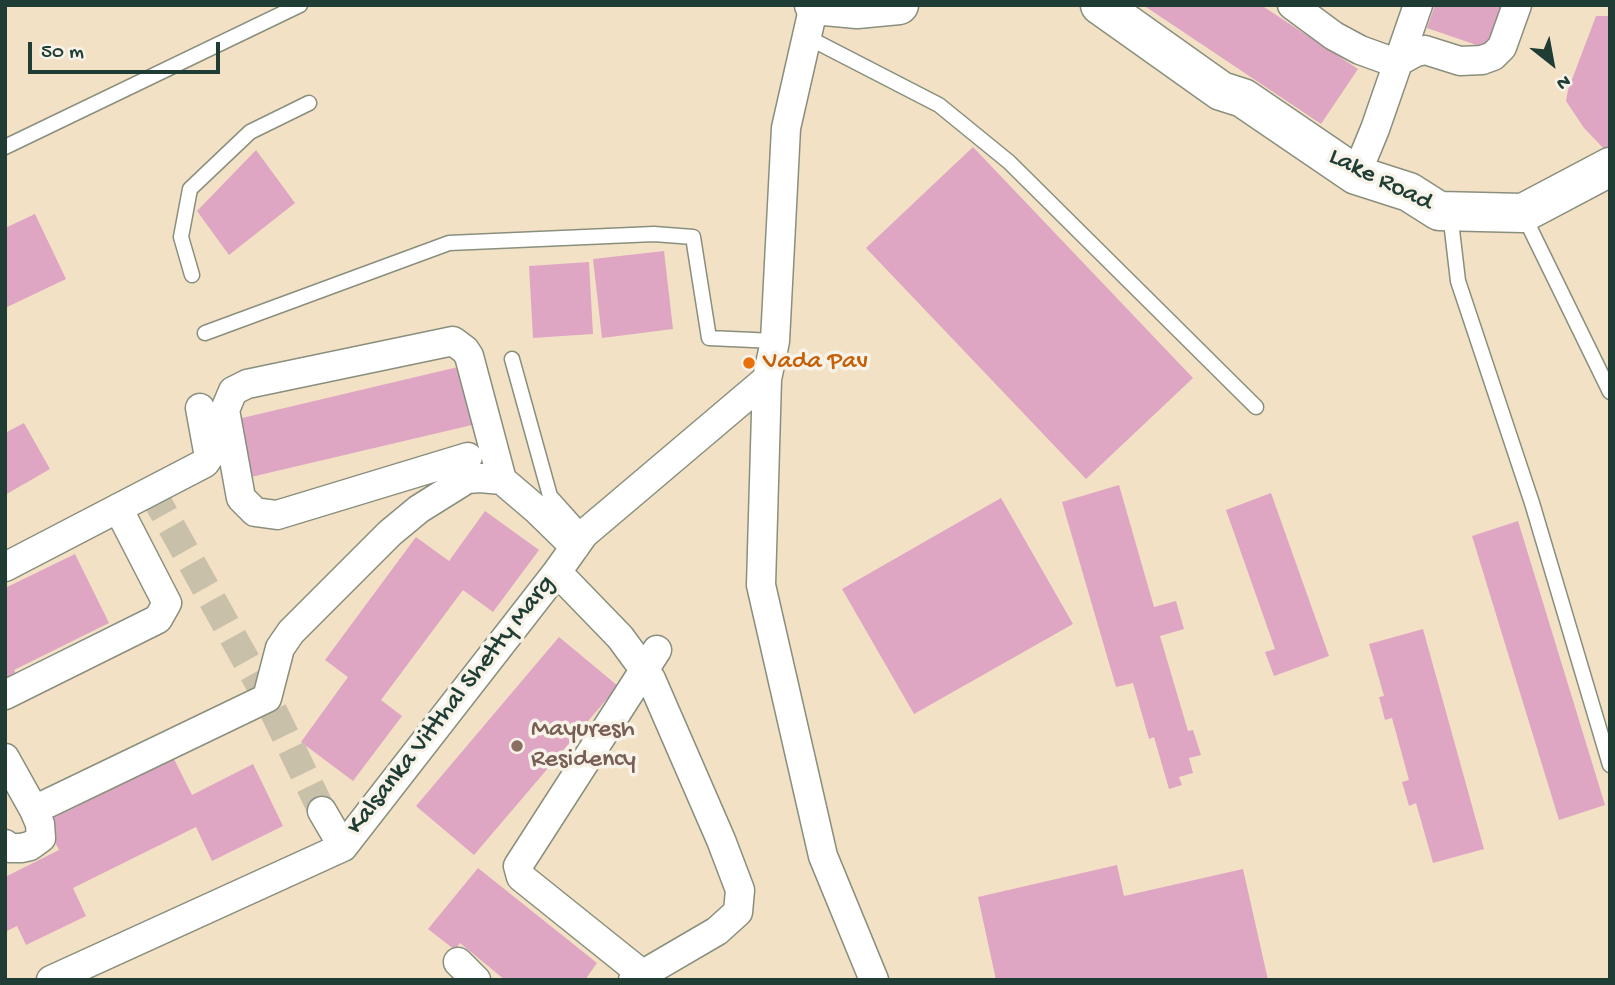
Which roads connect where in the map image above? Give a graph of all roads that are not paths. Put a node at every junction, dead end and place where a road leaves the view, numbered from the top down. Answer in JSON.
{"nodes":[{"id":1,"x":300,"y":5,"type":"edge"},
{"id":2,"x":899,"y":5,"type":"edge"},
{"id":3,"x":1100,"y":5,"type":"edge"},
{"id":4,"x":1292,"y":5,"type":"edge"},
{"id":5,"x":1418,"y":5,"type":"edge"},
{"id":6,"x":1517,"y":5,"type":"edge"},
{"id":7,"x":812,"y":16,"type":"edge"},
{"id":8,"x":1195,"y":59,"type":"dead end"},
{"id":9,"x":1396,"y":63,"type":"junction"},
{"id":10,"x":309,"y":103,"type":"dead end"},
{"id":11,"x":5,"y":147,"type":"edge"},
{"id":12,"x":1610,"y":167,"type":"edge"},
{"id":13,"x":1352,"y":176,"type":"junction"},
{"id":14,"x":1445,"y":211,"type":"junction"},
{"id":15,"x":1523,"y":213,"type":"junction"},
{"id":16,"x":192,"y":275,"type":"dead end"},
{"id":17,"x":205,"y":333,"type":"dead end"},
{"id":18,"x":775,"y":341,"type":"junction"},
{"id":19,"x":512,"y":359,"type":"dead end"},
{"id":20,"x":767,"y":379,"type":"junction"},
{"id":21,"x":1610,"y":392,"type":"edge"},
{"id":22,"x":1256,"y":407,"type":"dead end"},
{"id":23,"x":200,"y":408,"type":"dead end"},
{"id":24,"x":468,"y":457,"type":"dead end"},
{"id":25,"x":502,"y":480,"type":"junction"},
{"id":26,"x":118,"y":508,"type":"junction"},
{"id":27,"x":579,"y":541,"type":"junction"},
{"id":28,"x":5,"y":567,"type":"edge"},
{"id":29,"x":557,"y":572,"type":"junction"},
{"id":30,"x":651,"y":660,"type":"junction"},
{"id":31,"x":5,"y":695,"type":"edge"},
{"id":32,"x":5,"y":758,"type":"edge"},
{"id":33,"x":1610,"y":765,"type":"edge"},
{"id":34,"x":34,"y":810,"type":"junction"},
{"id":35,"x":322,"y":811,"type":"tunnel mouth"},
{"id":36,"x":5,"y":844,"type":"edge"},
{"id":37,"x":343,"y":847,"type":"junction"},
{"id":38,"x":638,"y":977,"type":"edge"},
{"id":39,"x":51,"y":980,"type":"edge"},
{"id":40,"x":874,"y":980,"type":"edge"}],
"edges":[{"from":1,"to":11,"type":"lane"},
{"from":2,"to":7,"type":"street"},
{"from":3,"to":13,"type":"street","name":"Lake Road"},
{"from":4,"to":9,"type":"street"},
{"from":5,"to":9,"type":"street"},
{"from":6,"to":9,"type":"street"},
{"from":7,"to":18,"type":"street"},
{"from":7,"to":22,"type":"lane"},
{"from":8,"to":13,"type":"street"},
{"from":9,"to":13,"type":"street"},
{"from":10,"to":16,"type":"lane"},
{"from":12,"to":15,"type":"street","name":"Lake Road"},
{"from":13,"to":14,"type":"street","name":"Lake Road"},
{"from":14,"to":15,"type":"street","name":"Lake Road"},
{"from":14,"to":33,"type":"lane"},
{"from":15,"to":21,"type":"lane"},
{"from":17,"to":18,"type":"lane"},
{"from":18,"to":20,"type":"street"},
{"from":19,"to":27,"type":"lane"},
{"from":20,"to":27,"type":"street","name":"Kalsanka Vitthal Shetty Marg"},
{"from":20,"to":40,"type":"street"},
{"from":23,"to":26,"type":"street"},
{"from":24,"to":25,"type":"street"},
{"from":25,"to":27,"type":"street"},
{"from":25,"to":34,"type":"street"},
{"from":26,"to":28,"type":"street"},
{"from":26,"to":31,"type":"street"},
{"from":27,"to":29,"type":"street","name":"Kalsanka Vitthal Shetty Marg"},
{"from":29,"to":30,"type":"street"},
{"from":29,"to":37,"type":"street","name":"Kalsanka Vitthal Shetty Marg"},
{"from":30,"to":38,"type":"street"},
{"from":30,"to":38,"type":"street"},
{"from":32,"to":34,"type":"street"},
{"from":34,"to":36,"type":"street"},
{"from":35,"to":37,"type":"street"},
{"from":37,"to":39,"type":"street","name":"Kalsanka Vitthal Shetty Marg"}]}
